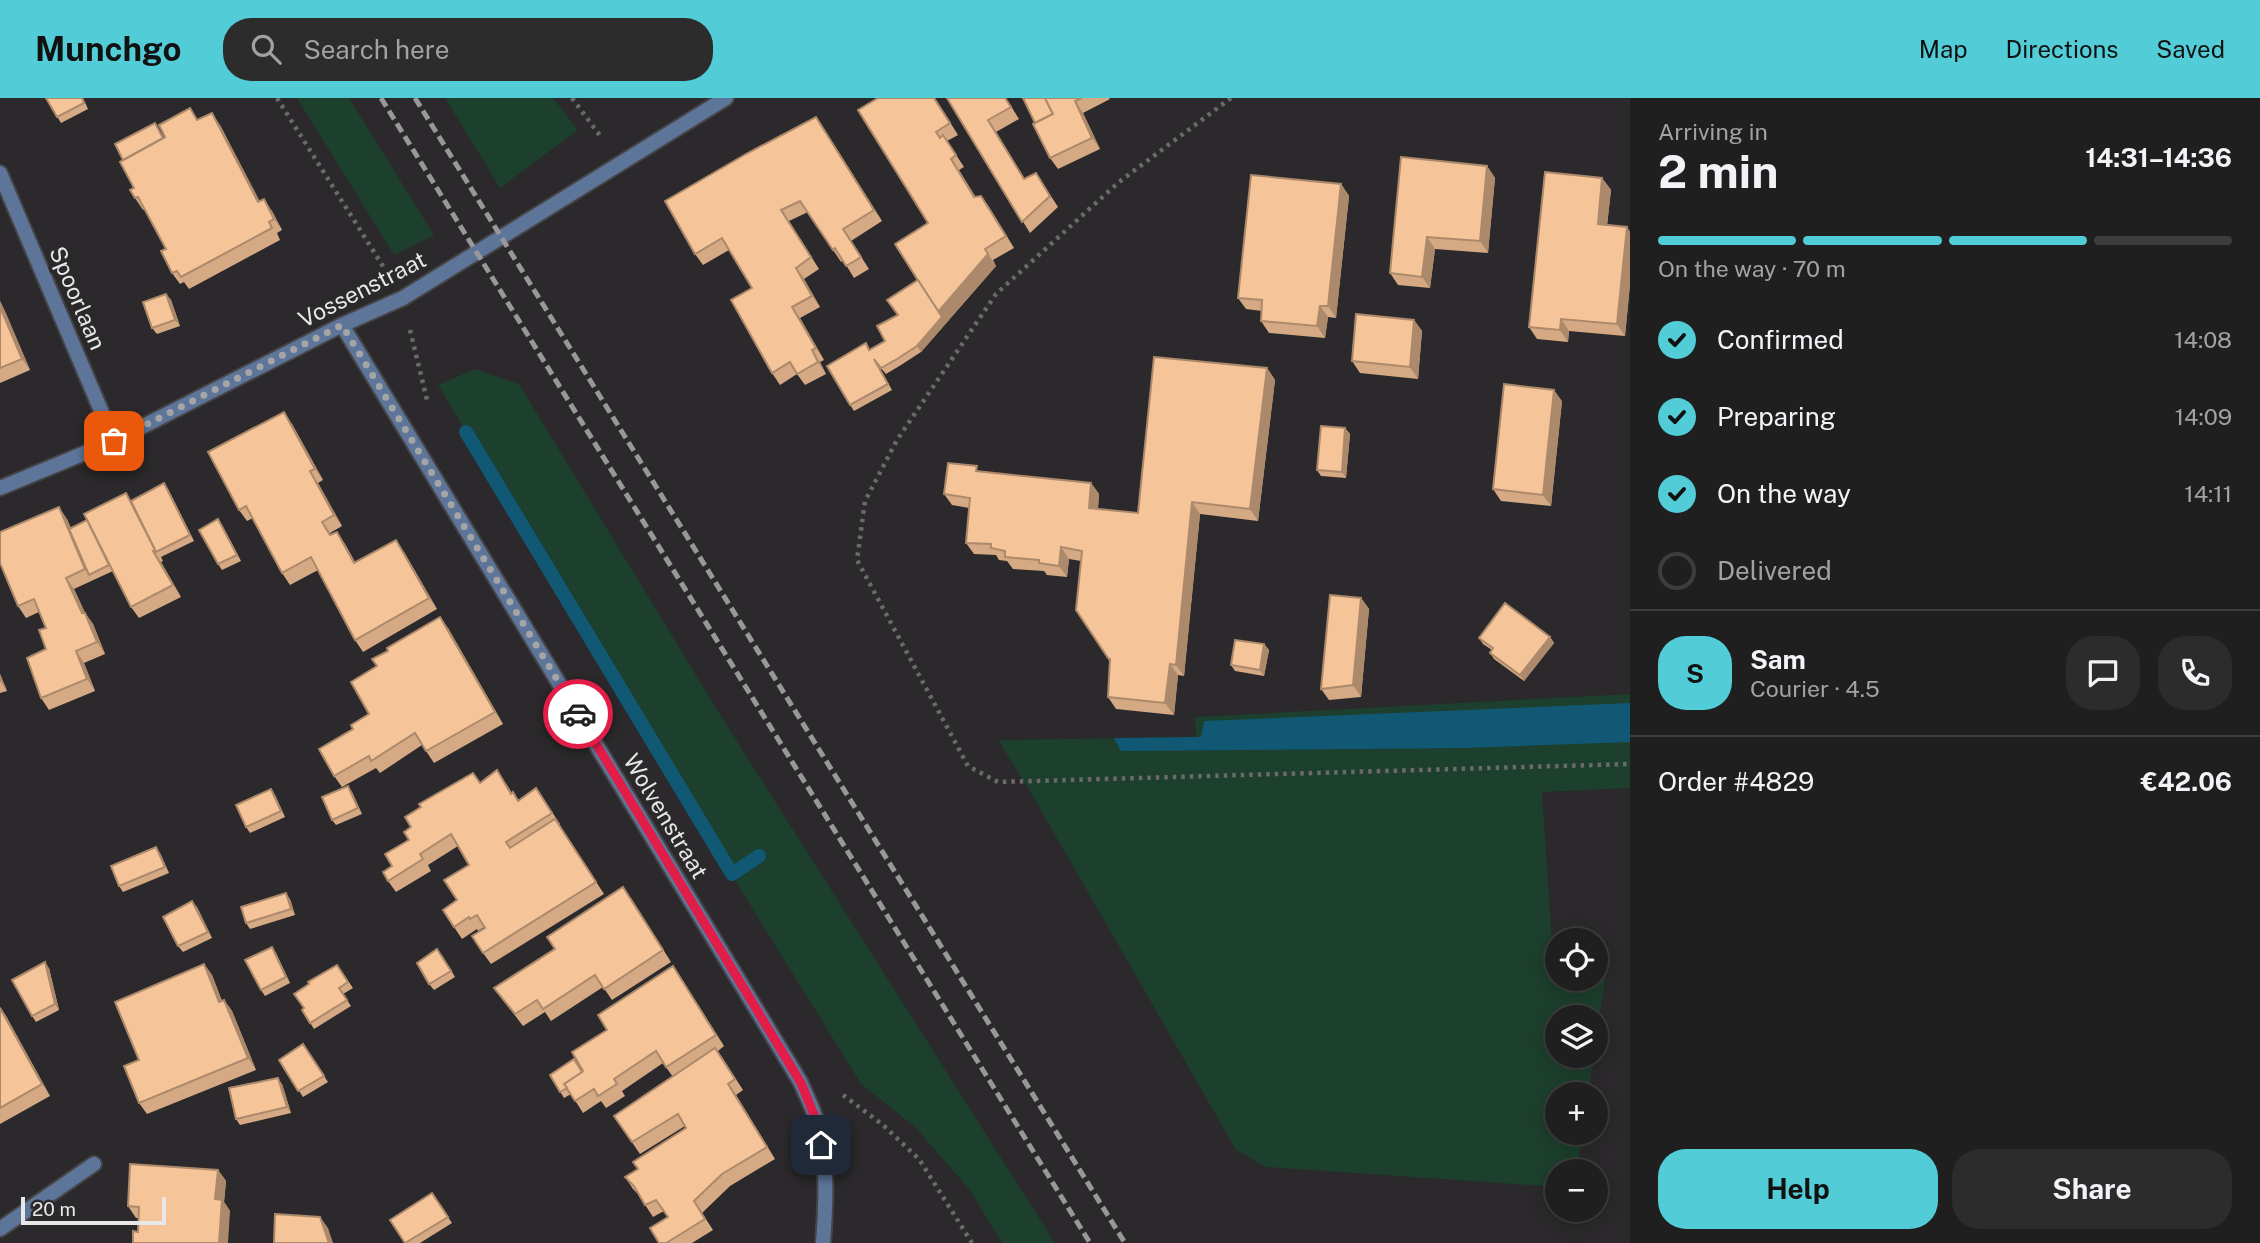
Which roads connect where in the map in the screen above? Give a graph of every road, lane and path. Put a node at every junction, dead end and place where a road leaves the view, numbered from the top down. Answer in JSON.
{"nodes":[{"id":1,"x":277,"y":98,"type":"edge"},
{"id":2,"x":572,"y":98,"type":"edge"},
{"id":3,"x":726,"y":98,"type":"edge"},
{"id":4,"x":1231,"y":98,"type":"edge"},
{"id":5,"x":621,"y":163,"type":"junction"},
{"id":6,"x":0,"y":173,"type":"edge"},
{"id":7,"x":403,"y":298,"type":"junction"},
{"id":8,"x":342,"y":325,"type":"junction"},
{"id":9,"x":114,"y":441,"type":"junction"},
{"id":10,"x":0,"y":488,"type":"edge"},
{"id":11,"x":1630,"y":764,"type":"edge"},
{"id":12,"x":848,"y":1100,"type":"dead end"},
{"id":13,"x":94,"y":1164,"type":"dead end"},
{"id":14,"x":0,"y":1229,"type":"edge"},
{"id":15,"x":823,"y":1243,"type":"edge"},
{"id":16,"x":972,"y":1243,"type":"edge"}],
"edges":[{"from":1,"to":7,"type":"path"},
{"from":2,"to":5,"type":"path"},
{"from":3,"to":5,"type":"street","name":"Vossenstraat"},
{"from":4,"to":11,"type":"path"},
{"from":5,"to":7,"type":"street","name":"Vossenstraat"},
{"from":6,"to":9,"type":"street","name":"Spoorlaan"},
{"from":7,"to":8,"type":"street","name":"Vossenstraat"},
{"from":8,"to":9,"type":"street","name":"Vossenstraat"},
{"from":8,"to":15,"type":"street","name":"Wolvenstraat"},
{"from":9,"to":10,"type":"street","name":"Vossenstraat"},
{"from":12,"to":16,"type":"path"},
{"from":13,"to":14,"type":"street"}]}
